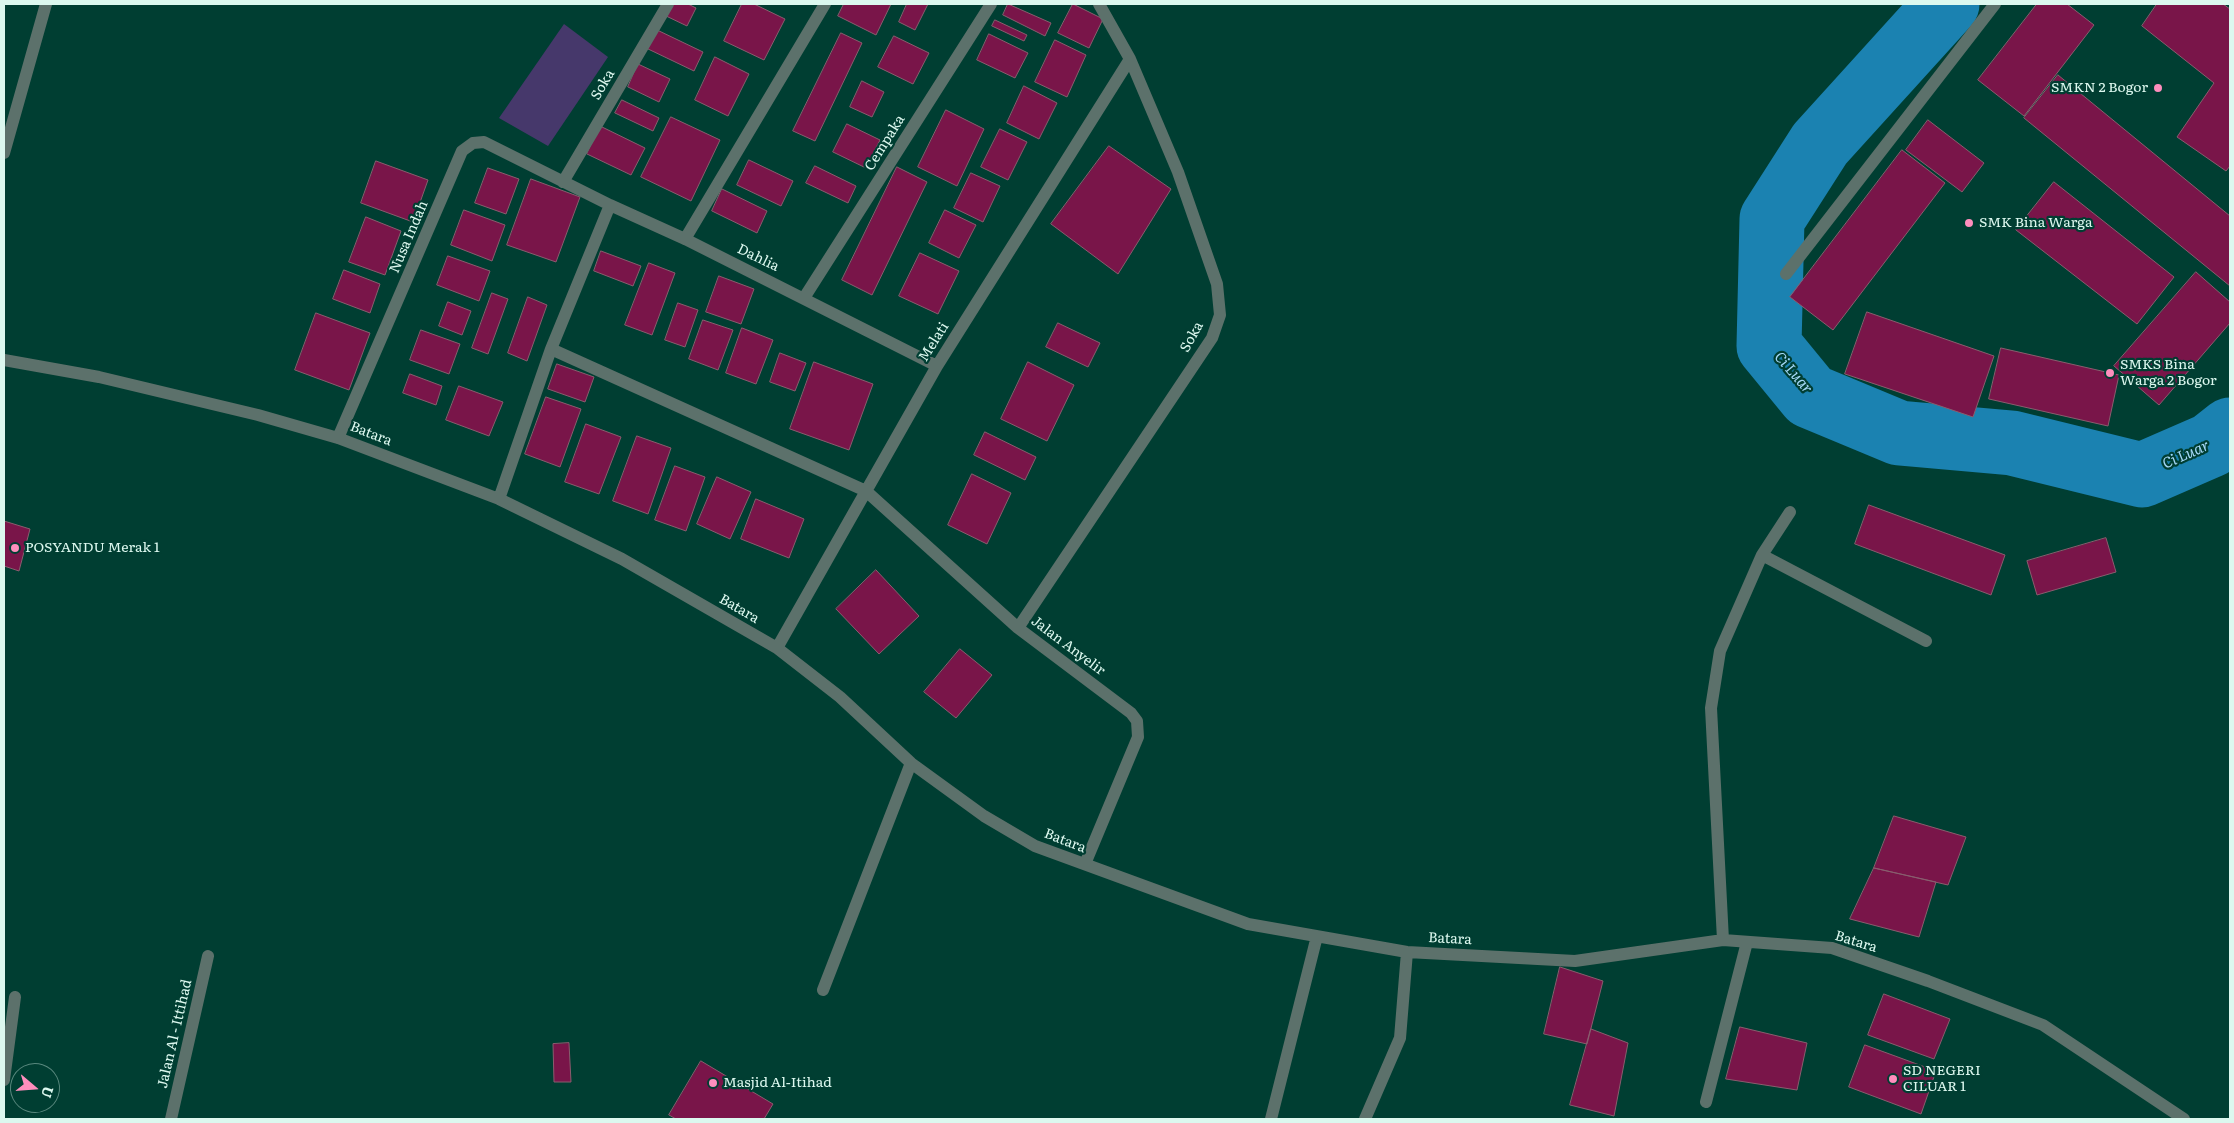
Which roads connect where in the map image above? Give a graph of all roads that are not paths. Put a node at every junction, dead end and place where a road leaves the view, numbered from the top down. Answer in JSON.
{"nodes":[{"id":1,"x":46,"y":4,"type":"edge"},
{"id":2,"x":668,"y":4,"type":"edge"},
{"id":3,"x":825,"y":4,"type":"edge"},
{"id":4,"x":991,"y":4,"type":"edge"},
{"id":5,"x":1099,"y":4,"type":"edge"},
{"id":6,"x":1994,"y":4,"type":"edge"},
{"id":7,"x":1130,"y":59,"type":"junction"},
{"id":8,"x":4,"y":153,"type":"edge"},
{"id":9,"x":563,"y":182,"type":"junction"},
{"id":10,"x":610,"y":205,"type":"junction"},
{"id":11,"x":686,"y":239,"type":"junction"},
{"id":12,"x":1786,"y":274,"type":"dead end"},
{"id":13,"x":804,"y":298,"type":"junction"},
{"id":14,"x":551,"y":349,"type":"junction"},
{"id":15,"x":4,"y":361,"type":"edge"},
{"id":16,"x":937,"y":366,"type":"junction"},
{"id":17,"x":338,"y":438,"type":"junction"},
{"id":18,"x":866,"y":491,"type":"junction"},
{"id":19,"x":499,"y":499,"type":"junction"},
{"id":20,"x":1790,"y":512,"type":"dead end"},
{"id":21,"x":1762,"y":555,"type":"junction"},
{"id":22,"x":1018,"y":628,"type":"junction"},
{"id":23,"x":1926,"y":641,"type":"dead end"},
{"id":24,"x":777,"y":648,"type":"junction"},
{"id":25,"x":911,"y":763,"type":"junction"},
{"id":26,"x":1085,"y":864,"type":"junction"},
{"id":27,"x":1317,"y":936,"type":"junction"},
{"id":28,"x":1723,"y":940,"type":"junction"},
{"id":29,"x":1747,"y":942,"type":"junction"},
{"id":30,"x":1407,"y":952,"type":"junction"},
{"id":31,"x":208,"y":956,"type":"dead end"},
{"id":32,"x":823,"y":990,"type":"dead end"},
{"id":33,"x":16,"y":997,"type":"dead end"},
{"id":34,"x":4,"y":1080,"type":"edge"},
{"id":35,"x":1706,"y":1102,"type":"dead end"},
{"id":36,"x":171,"y":1119,"type":"edge"},
{"id":37,"x":1270,"y":1119,"type":"edge"},
{"id":38,"x":1365,"y":1119,"type":"edge"},
{"id":39,"x":2184,"y":1119,"type":"edge"}],
"edges":[{"from":1,"to":8,"type":"street"},
{"from":2,"to":9,"type":"street","name":"Soka"},
{"from":3,"to":11,"type":"street"},
{"from":4,"to":13,"type":"street","name":"Cempaka"},
{"from":5,"to":7,"type":"street","name":"Soka"},
{"from":6,"to":12,"type":"street"},
{"from":7,"to":16,"type":"street","name":"Melati"},
{"from":7,"to":22,"type":"street","name":"Soka"},
{"from":9,"to":10,"type":"street","name":"Dahlia"},
{"from":9,"to":17,"type":"street","name":"Nusa Indah"},
{"from":10,"to":11,"type":"street","name":"Dahlia"},
{"from":10,"to":14,"type":"street"},
{"from":11,"to":13,"type":"street","name":"Dahlia"},
{"from":13,"to":16,"type":"street","name":"Dahlia"},
{"from":14,"to":18,"type":"street","name":"Jalan Anyelir"},
{"from":14,"to":19,"type":"street"},
{"from":15,"to":17,"type":"street","name":"Batara"},
{"from":16,"to":18,"type":"street","name":"Melati"},
{"from":17,"to":19,"type":"street","name":"Batara"},
{"from":18,"to":22,"type":"street","name":"Jalan Anyelir"},
{"from":18,"to":24,"type":"street","name":"Melati"},
{"from":19,"to":24,"type":"street","name":"Batara"},
{"from":20,"to":21,"type":"street"},
{"from":21,"to":23,"type":"street"},
{"from":21,"to":28,"type":"street"},
{"from":22,"to":26,"type":"street","name":"Jalan Anyelir"},
{"from":24,"to":25,"type":"street","name":"Batara"},
{"from":25,"to":26,"type":"street","name":"Batara"},
{"from":25,"to":32,"type":"street"},
{"from":26,"to":27,"type":"street","name":"Batara"},
{"from":27,"to":30,"type":"street","name":"Batara"},
{"from":27,"to":37,"type":"street"},
{"from":28,"to":29,"type":"street","name":"Batara"},
{"from":28,"to":30,"type":"street","name":"Batara"},
{"from":29,"to":35,"type":"street"},
{"from":29,"to":39,"type":"street","name":"Batara"},
{"from":30,"to":38,"type":"street"},
{"from":31,"to":36,"type":"street","name":"Jalan Al - Ittihad"},
{"from":33,"to":34,"type":"street"}]}
